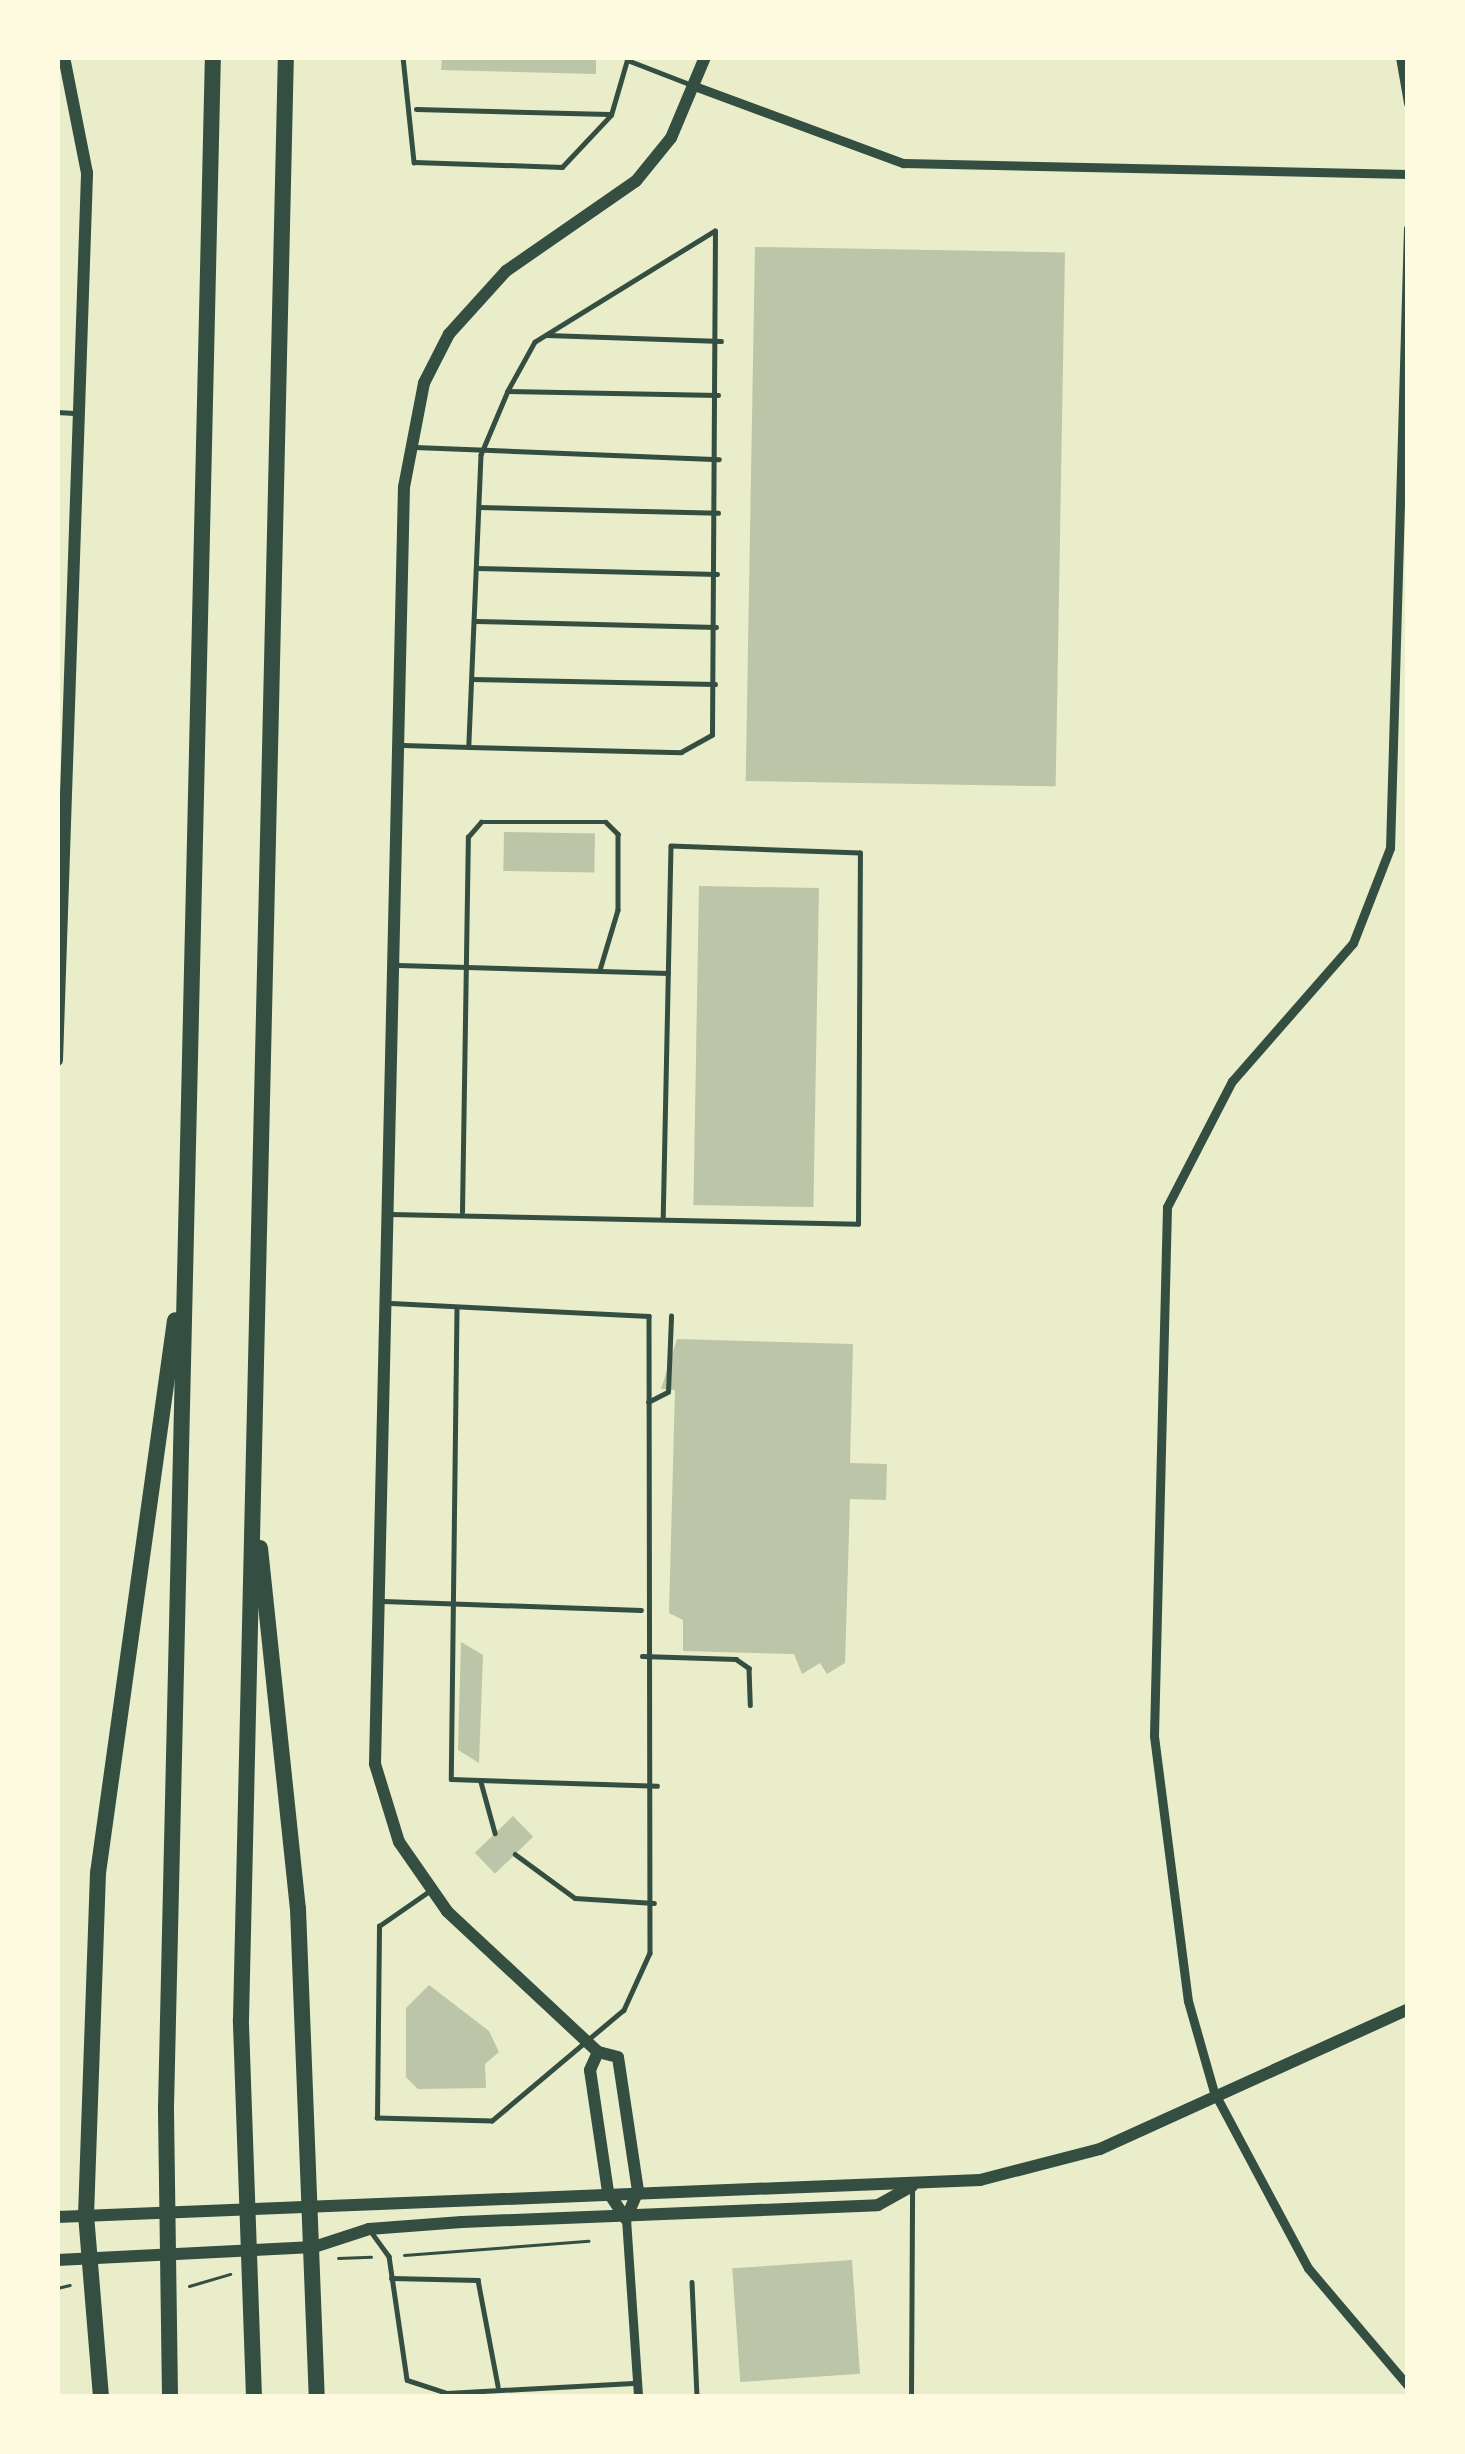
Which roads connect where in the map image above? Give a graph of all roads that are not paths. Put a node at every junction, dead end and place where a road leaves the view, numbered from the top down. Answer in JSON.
{"nodes":[{"id":1,"x":64,"y":57,"type":"edge"},
{"id":2,"x":212,"y":57,"type":"edge"},
{"id":3,"x":286,"y":57,"type":"edge"},
{"id":4,"x":403,"y":57,"type":"edge"},
{"id":5,"x":705,"y":57,"type":"edge"},
{"id":6,"x":1400,"y":57,"type":"edge"},
{"id":7,"x":628,"y":58,"type":"edge"},
{"id":8,"x":697,"y":87,"type":"junction"},
{"id":9,"x":1408,"y":104,"type":"edge"},
{"id":10,"x":416,"y":109,"type":"junction"},
{"id":11,"x":611,"y":115,"type":"junction"},
{"id":12,"x":1408,"y":174,"type":"edge"},
{"id":13,"x":1408,"y":228,"type":"edge"},
{"id":14,"x":546,"y":334,"type":"junction"},
{"id":15,"x":721,"y":340,"type":"junction"},
{"id":16,"x":508,"y":391,"type":"junction"},
{"id":17,"x":720,"y":395,"type":"junction"},
{"id":18,"x":57,"y":412,"type":"edge"},
{"id":19,"x":80,"y":413,"type":"junction"},
{"id":20,"x":409,"y":446,"type":"junction"},
{"id":21,"x":482,"y":454,"type":"junction"},
{"id":22,"x":719,"y":459,"type":"junction"},
{"id":23,"x":479,"y":507,"type":"junction"},
{"id":24,"x":718,"y":513,"type":"junction"},
{"id":25,"x":476,"y":568,"type":"junction"},
{"id":26,"x":717,"y":574,"type":"junction"},
{"id":27,"x":474,"y":621,"type":"junction"},
{"id":28,"x":716,"y":627,"type":"junction"},
{"id":29,"x":472,"y":679,"type":"junction"},
{"id":30,"x":715,"y":685,"type":"junction"},
{"id":31,"x":398,"y":745,"type":"junction"},
{"id":32,"x":469,"y":746,"type":"junction"},
{"id":33,"x":1394,"y":800,"type":"junction"},
{"id":34,"x":1408,"y":800,"type":"edge"},
{"id":35,"x":392,"y":964,"type":"junction"},
{"id":36,"x":467,"y":966,"type":"junction"},
{"id":37,"x":601,"y":970,"type":"junction"},
{"id":38,"x":668,"y":973,"type":"junction"},
{"id":39,"x":57,"y":1060,"type":"edge"},
{"id":40,"x":461,"y":1213,"type":"junction"},
{"id":41,"x":385,"y":1214,"type":"junction"},
{"id":42,"x":663,"y":1218,"type":"junction"},
{"id":43,"x":185,"y":1260,"type":"junction"},
{"id":44,"x":384,"y":1303,"type":"junction"},
{"id":45,"x":457,"y":1310,"type":"junction"},
{"id":46,"x":671,"y":1316,"type":"dead end"},
{"id":47,"x":648,"y":1402,"type":"junction"},
{"id":48,"x":253,"y":1493,"type":"junction"},
{"id":49,"x":377,"y":1600,"type":"junction"},
{"id":50,"x":452,"y":1603,"type":"junction"},
{"id":51,"x":641,"y":1610,"type":"junction"},
{"id":52,"x":642,"y":1656,"type":"junction"},
{"id":53,"x":750,"y":1706,"type":"dead end"},
{"id":54,"x":481,"y":1780,"type":"junction"},
{"id":55,"x":658,"y":1786,"type":"junction"},
{"id":56,"x":496,"y":1833,"type":"dead end"},
{"id":57,"x":515,"y":1854,"type":"dead end"},
{"id":58,"x":430,"y":1890,"type":"junction"},
{"id":59,"x":654,"y":1903,"type":"junction"},
{"id":60,"x":1408,"y":2009,"type":"edge"},
{"id":61,"x":594,"y":2046,"type":"junction"},
{"id":62,"x":1214,"y":2092,"type":"junction"},
{"id":63,"x":912,"y":2186,"type":"junction"},
{"id":64,"x":638,"y":2191,"type":"junction"},
{"id":65,"x":608,"y":2192,"type":"junction"},
{"id":66,"x":314,"y":2206,"type":"junction"},
{"id":67,"x":86,"y":2216,"type":"junction"},
{"id":68,"x":57,"y":2217,"type":"edge"},
{"id":69,"x":626,"y":2219,"type":"junction"},
{"id":70,"x":369,"y":2228,"type":"junction"},
{"id":71,"x":314,"y":2247,"type":"junction"},
{"id":72,"x":88,"y":2258,"type":"junction"},
{"id":73,"x":57,"y":2260,"type":"edge"},
{"id":74,"x":392,"y":2278,"type":"junction"},
{"id":75,"x":692,"y":2282,"type":"dead end"},
{"id":76,"x":638,"y":2383,"type":"junction"},
{"id":77,"x":1408,"y":2386,"type":"edge"},
{"id":78,"x":499,"y":2389,"type":"junction"},
{"id":79,"x":101,"y":2397,"type":"edge"},
{"id":80,"x":170,"y":2397,"type":"edge"},
{"id":81,"x":254,"y":2397,"type":"edge"},
{"id":82,"x":316,"y":2397,"type":"edge"},
{"id":83,"x":638,"y":2397,"type":"edge"},
{"id":84,"x":697,"y":2397,"type":"edge"},
{"id":85,"x":911,"y":2397,"type":"edge"}],
"edges":[{"from":1,"to":19,"type":"street"},
{"from":2,"to":43,"type":"highway"},
{"from":3,"to":48,"type":"highway"},
{"from":4,"to":10,"type":"lane"},
{"from":5,"to":8,"type":"street"},
{"from":6,"to":9,"type":"street"},
{"from":7,"to":8,"type":"lane"},
{"from":7,"to":11,"type":"lane"},
{"from":8,"to":12,"type":"street"},
{"from":8,"to":20,"type":"street"},
{"from":10,"to":11,"type":"lane"},
{"from":10,"to":11,"type":"lane"},
{"from":13,"to":33,"type":"street"},
{"from":14,"to":15,"type":"lane"},
{"from":14,"to":15,"type":"lane"},
{"from":14,"to":16,"type":"lane"},
{"from":15,"to":17,"type":"lane"},
{"from":16,"to":17,"type":"lane"},
{"from":16,"to":21,"type":"lane"},
{"from":17,"to":22,"type":"lane"},
{"from":18,"to":19,"type":"lane"},
{"from":19,"to":39,"type":"street"},
{"from":20,"to":21,"type":"lane"},
{"from":20,"to":31,"type":"street"},
{"from":21,"to":22,"type":"lane"},
{"from":21,"to":23,"type":"lane"},
{"from":22,"to":24,"type":"lane"},
{"from":23,"to":24,"type":"lane"},
{"from":23,"to":25,"type":"lane"},
{"from":24,"to":26,"type":"lane"},
{"from":25,"to":26,"type":"lane"},
{"from":25,"to":27,"type":"lane"},
{"from":26,"to":28,"type":"lane"},
{"from":27,"to":28,"type":"lane"},
{"from":27,"to":29,"type":"lane"},
{"from":28,"to":30,"type":"lane"},
{"from":29,"to":30,"type":"lane"},
{"from":29,"to":32,"type":"lane"},
{"from":30,"to":32,"type":"lane"},
{"from":31,"to":32,"type":"lane"},
{"from":31,"to":35,"type":"street"},
{"from":33,"to":34,"type":"street"},
{"from":33,"to":62,"type":"street"},
{"from":35,"to":36,"type":"lane"},
{"from":35,"to":41,"type":"street"},
{"from":36,"to":37,"type":"lane"},
{"from":36,"to":37,"type":"lane"},
{"from":36,"to":40,"type":"lane"},
{"from":37,"to":38,"type":"lane"},
{"from":38,"to":42,"type":"lane"},
{"from":38,"to":42,"type":"lane"},
{"from":40,"to":41,"type":"lane"},
{"from":40,"to":42,"type":"lane"},
{"from":41,"to":44,"type":"street"},
{"from":43,"to":67,"type":"highway"},
{"from":43,"to":80,"type":"highway"},
{"from":44,"to":45,"type":"lane"},
{"from":44,"to":49,"type":"street"},
{"from":45,"to":47,"type":"lane"},
{"from":45,"to":50,"type":"lane"},
{"from":46,"to":47,"type":"lane"},
{"from":47,"to":51,"type":"lane"},
{"from":48,"to":66,"type":"highway"},
{"from":48,"to":81,"type":"highway"},
{"from":49,"to":50,"type":"lane"},
{"from":49,"to":58,"type":"street"},
{"from":50,"to":51,"type":"lane"},
{"from":50,"to":54,"type":"lane"},
{"from":51,"to":52,"type":"lane"},
{"from":52,"to":53,"type":"lane"},
{"from":52,"to":55,"type":"lane"},
{"from":54,"to":55,"type":"lane"},
{"from":54,"to":56,"type":"lane"},
{"from":55,"to":59,"type":"lane"},
{"from":57,"to":59,"type":"lane"},
{"from":58,"to":61,"type":"street"},
{"from":58,"to":61,"type":"lane"},
{"from":59,"to":61,"type":"lane"},
{"from":60,"to":62,"type":"street"},
{"from":61,"to":64,"type":"street"},
{"from":61,"to":65,"type":"street"},
{"from":62,"to":63,"type":"street"},
{"from":62,"to":77,"type":"street"},
{"from":63,"to":64,"type":"street"},
{"from":63,"to":69,"type":"street"},
{"from":63,"to":85,"type":"lane"},
{"from":64,"to":65,"type":"street"},
{"from":64,"to":69,"type":"street"},
{"from":65,"to":66,"type":"street"},
{"from":65,"to":69,"type":"street"},
{"from":66,"to":67,"type":"street"},
{"from":66,"to":71,"type":"highway"},
{"from":67,"to":68,"type":"street"},
{"from":67,"to":72,"type":"highway"},
{"from":69,"to":70,"type":"street"},
{"from":69,"to":76,"type":"street"},
{"from":70,"to":71,"type":"street"},
{"from":70,"to":74,"type":"lane"},
{"from":71,"to":72,"type":"street"},
{"from":71,"to":82,"type":"highway"},
{"from":72,"to":73,"type":"street"},
{"from":72,"to":79,"type":"highway"},
{"from":74,"to":78,"type":"lane"},
{"from":74,"to":78,"type":"lane"},
{"from":75,"to":84,"type":"lane"},
{"from":76,"to":78,"type":"lane"},
{"from":76,"to":83,"type":"street"}]}
